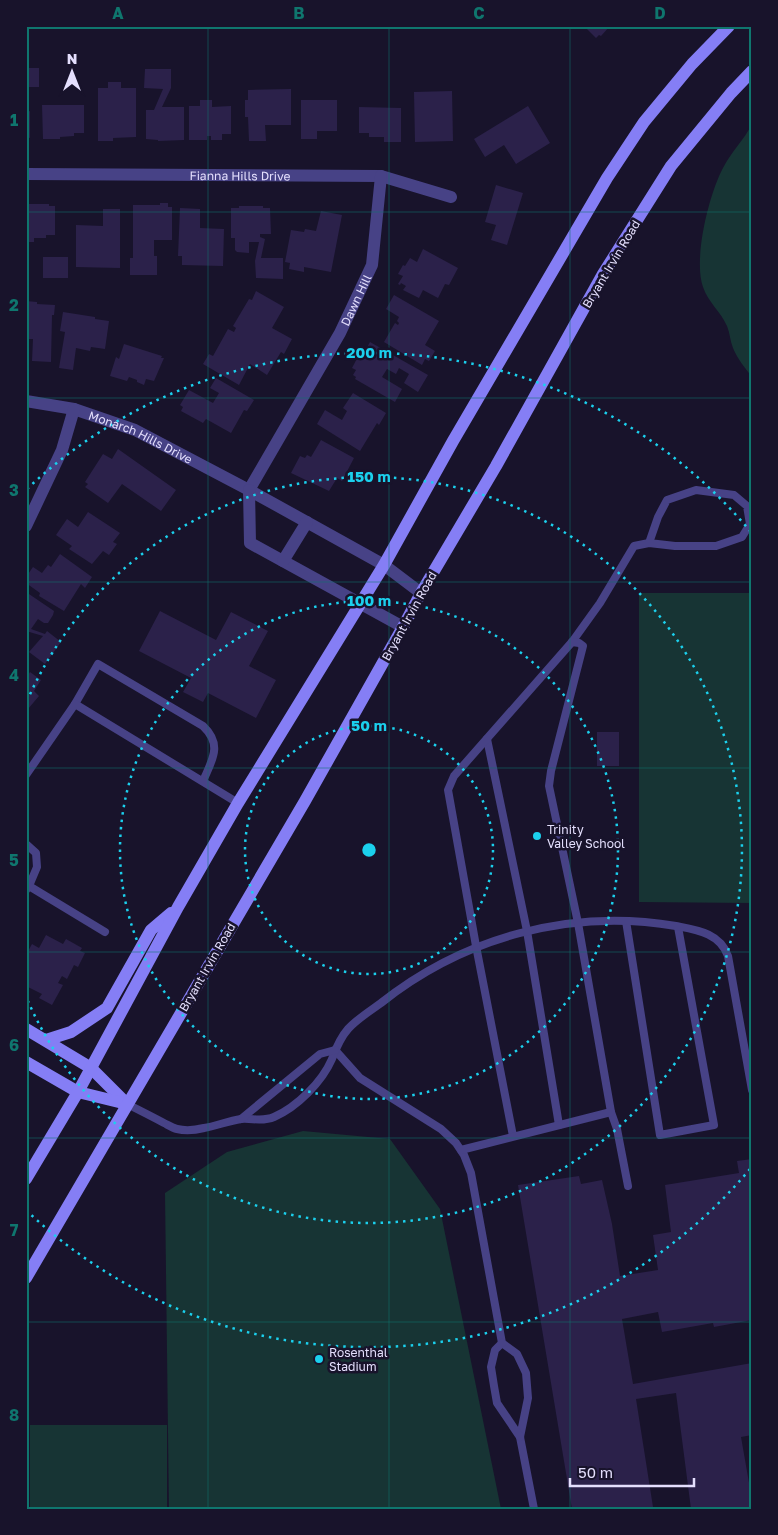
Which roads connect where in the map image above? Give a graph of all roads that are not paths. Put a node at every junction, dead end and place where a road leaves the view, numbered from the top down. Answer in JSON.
{"nodes":[{"id":1,"x":729,"y":26,"type":"edge"},
{"id":2,"x":752,"y":71,"type":"edge"},
{"id":3,"x":26,"y":174,"type":"edge"},
{"id":4,"x":381,"y":176,"type":"junction"},
{"id":5,"x":451,"y":197,"type":"dead end"},
{"id":6,"x":26,"y":401,"type":"edge"},
{"id":7,"x":74,"y":409,"type":"junction"},
{"id":8,"x":249,"y":490,"type":"junction"},
{"id":9,"x":307,"y":522,"type":"junction"},
{"id":10,"x":26,"y":526,"type":"edge"},
{"id":11,"x":649,"y":543,"type":"junction"},
{"id":12,"x":283,"y":561,"type":"junction"},
{"id":13,"x":384,"y":566,"type":"junction"},
{"id":14,"x":421,"y":593,"type":"junction"},
{"id":15,"x":361,"y":604,"type":"junction"},
{"id":16,"x":403,"y":627,"type":"junction"},
{"id":17,"x":572,"y":642,"type":"junction"},
{"id":18,"x":75,"y":704,"type":"junction"},
{"id":19,"x":487,"y":739,"type":"junction"},
{"id":20,"x":26,"y":776,"type":"edge"},
{"id":21,"x":202,"y":781,"type":"junction"},
{"id":22,"x":238,"y":803,"type":"junction"},
{"id":23,"x":26,"y":844,"type":"edge"},
{"id":24,"x":27,"y":888,"type":"edge"},
{"id":25,"x":178,"y":907,"type":"junction"},
{"id":26,"x":626,"y":921,"type":"junction"},
{"id":27,"x":578,"y":923,"type":"junction"},
{"id":28,"x":678,"y":927,"type":"junction"},
{"id":29,"x":527,"y":931,"type":"junction"},
{"id":30,"x":105,"y":932,"type":"dead end"},
{"id":31,"x":476,"y":946,"type":"junction"},
{"id":32,"x":26,"y":1029,"type":"edge"},
{"id":33,"x":46,"y":1040,"type":"junction"},
{"id":34,"x":334,"y":1050,"type":"junction"},
{"id":35,"x":749,"y":1054,"type":"edge"},
{"id":36,"x":26,"y":1062,"type":"edge"},
{"id":37,"x":91,"y":1068,"type":"junction"},
{"id":38,"x":752,"y":1090,"type":"edge"},
{"id":39,"x":78,"y":1092,"type":"junction"},
{"id":40,"x":126,"y":1104,"type":"junction"},
{"id":41,"x":611,"y":1112,"type":"junction"},
{"id":42,"x":240,"y":1119,"type":"junction"},
{"id":43,"x":559,"y":1124,"type":"junction"},
{"id":44,"x":513,"y":1136,"type":"junction"},
{"id":45,"x":461,"y":1150,"type":"junction"},
{"id":46,"x":26,"y":1179,"type":"edge"},
{"id":47,"x":628,"y":1186,"type":"dead end"},
{"id":48,"x":26,"y":1278,"type":"edge"},
{"id":49,"x":502,"y":1343,"type":"junction"},
{"id":50,"x":520,"y":1437,"type":"junction"},
{"id":51,"x":534,"y":1509,"type":"edge"}],
"edges":[{"from":1,"to":13,"type":"main road"},
{"from":2,"to":14,"type":"main road","name":"Bryant Irvin Road"},
{"from":3,"to":4,"type":"street","name":"Fianna Hills Drive"},
{"from":4,"to":5,"type":"street","name":"Fianna Hills Drive"},
{"from":4,"to":8,"type":"street","name":"Dawn Hill"},
{"from":6,"to":7,"type":"street","name":"Monarch Hills Drive"},
{"from":7,"to":8,"type":"street","name":"Monarch Hills Drive"},
{"from":7,"to":10,"type":"street"},
{"from":8,"to":9,"type":"street","name":"Monarch Hills Drive"},
{"from":8,"to":12,"type":"street"},
{"from":9,"to":12,"type":"street"},
{"from":9,"to":13,"type":"street","name":"Monarch Hills Drive"},
{"from":11,"to":11,"type":"lane"},
{"from":11,"to":17,"type":"lane"},
{"from":12,"to":15,"type":"street"},
{"from":13,"to":14,"type":"street","name":"Monarch Hills Drive"},
{"from":13,"to":15,"type":"main road"},
{"from":14,"to":16,"type":"main road","name":"Bryant Irvin Road"},
{"from":15,"to":16,"type":"street"},
{"from":15,"to":22,"type":"main road"},
{"from":16,"to":40,"type":"main road","name":"Bryant Irvin Road"},
{"from":17,"to":19,"type":"lane"},
{"from":17,"to":27,"type":"lane"},
{"from":18,"to":20,"type":"lane"},
{"from":18,"to":21,"type":"lane"},
{"from":18,"to":21,"type":"lane"},
{"from":19,"to":29,"type":"lane"},
{"from":19,"to":31,"type":"lane"},
{"from":21,"to":22,"type":"lane"},
{"from":22,"to":25,"type":"main road"},
{"from":23,"to":24,"type":"lane"},
{"from":24,"to":30,"type":"lane"},
{"from":25,"to":33,"type":"main road"},
{"from":25,"to":37,"type":"main road"},
{"from":26,"to":27,"type":"lane"},
{"from":26,"to":28,"type":"lane"},
{"from":26,"to":28,"type":"lane"},
{"from":27,"to":29,"type":"lane"},
{"from":27,"to":41,"type":"lane"},
{"from":28,"to":35,"type":"lane"},
{"from":29,"to":31,"type":"lane"},
{"from":29,"to":43,"type":"lane"},
{"from":31,"to":34,"type":"lane"},
{"from":31,"to":44,"type":"lane"},
{"from":32,"to":33,"type":"main road"},
{"from":33,"to":37,"type":"main road"},
{"from":34,"to":42,"type":"lane"},
{"from":34,"to":42,"type":"lane"},
{"from":34,"to":45,"type":"lane"},
{"from":35,"to":38,"type":"lane"},
{"from":36,"to":39,"type":"main road"},
{"from":37,"to":39,"type":"main road"},
{"from":37,"to":40,"type":"main road"},
{"from":39,"to":40,"type":"main road"},
{"from":39,"to":46,"type":"main road"},
{"from":40,"to":42,"type":"lane"},
{"from":40,"to":48,"type":"main road","name":"Bryant Irvin Road"},
{"from":41,"to":43,"type":"lane"},
{"from":41,"to":47,"type":"lane"},
{"from":43,"to":44,"type":"lane"},
{"from":44,"to":45,"type":"lane"},
{"from":45,"to":49,"type":"lane"},
{"from":49,"to":50,"type":"lane"},
{"from":49,"to":50,"type":"lane"},
{"from":50,"to":51,"type":"lane"}]}
